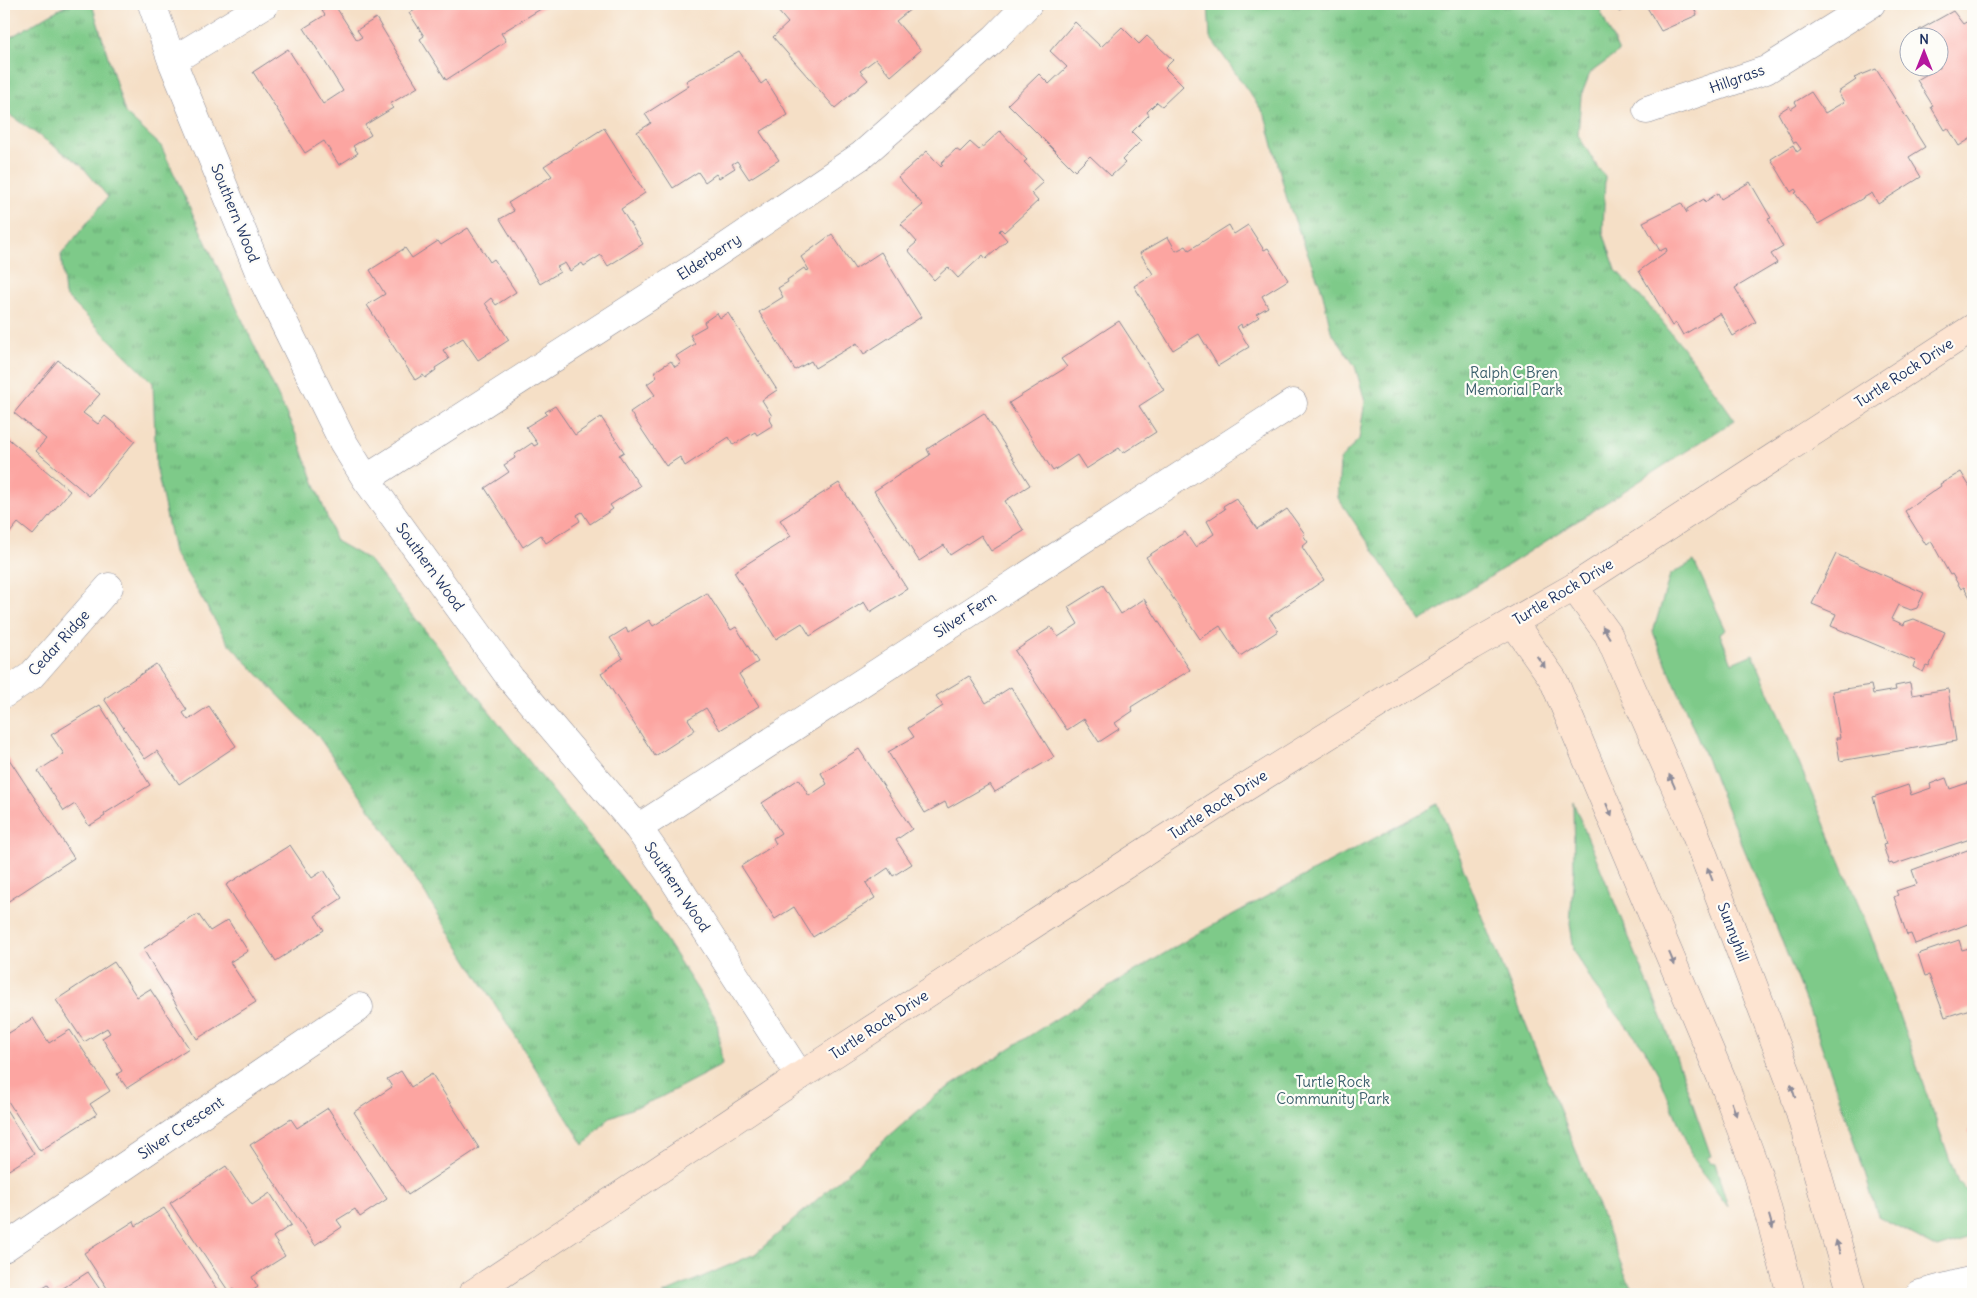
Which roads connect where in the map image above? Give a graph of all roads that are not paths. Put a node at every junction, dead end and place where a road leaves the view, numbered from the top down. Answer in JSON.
{"nodes":[{"id":1,"x":152,"y":4,"type":"edge"},
{"id":2,"x":265,"y":4,"type":"edge"},
{"id":3,"x":1028,"y":4,"type":"edge"},
{"id":4,"x":1871,"y":4,"type":"edge"},
{"id":5,"x":172,"y":62,"type":"junction"},
{"id":6,"x":1647,"y":110,"type":"dead end"},
{"id":7,"x":1973,"y":328,"type":"edge"},
{"id":8,"x":1293,"y":403,"type":"dead end"},
{"id":9,"x":366,"y":479,"type":"junction"},
{"id":10,"x":109,"y":587,"type":"dead end"},
{"id":11,"x":1574,"y":587,"type":"junction"},
{"id":12,"x":1513,"y":622,"type":"junction"},
{"id":13,"x":4,"y":694,"type":"edge"},
{"id":14,"x":638,"y":828,"type":"junction"},
{"id":15,"x":359,"y":1008,"type":"dead end"},
{"id":16,"x":800,"y":1076,"type":"junction"},
{"id":17,"x":4,"y":1248,"type":"edge"},
{"id":18,"x":1973,"y":1280,"type":"edge"},
{"id":19,"x":472,"y":1294,"type":"edge"},
{"id":20,"x":1791,"y":1294,"type":"edge"},
{"id":21,"x":1852,"y":1294,"type":"edge"},
{"id":22,"x":1920,"y":1294,"type":"edge"}],
"edges":[{"from":1,"to":5,"type":"street","name":"Southern Wood"},
{"from":2,"to":5,"type":"street"},
{"from":3,"to":9,"type":"street","name":"Elderberry"},
{"from":4,"to":6,"type":"street","name":"Hillgrass"},
{"from":5,"to":9,"type":"street","name":"Southern Wood"},
{"from":7,"to":11,"type":"street","name":"Turtle Rock Drive"},
{"from":8,"to":14,"type":"street","name":"Silver Fern"},
{"from":9,"to":14,"type":"street","name":"Southern Wood"},
{"from":10,"to":13,"type":"street","name":"Cedar Ridge"},
{"from":11,"to":12,"type":"street","name":"Turtle Rock Drive"},
{"from":21,"to":11,"type":"street","name":"Sunnyhill","one_way":true},
{"from":12,"to":16,"type":"street","name":"Turtle Rock Drive"},
{"from":12,"to":20,"type":"street","one_way":true},
{"from":14,"to":16,"type":"street","name":"Southern Wood"},
{"from":15,"to":17,"type":"street","name":"Silver Crescent"},
{"from":16,"to":19,"type":"street","name":"Turtle Rock Drive"},
{"from":18,"to":22,"type":"street"}]}
